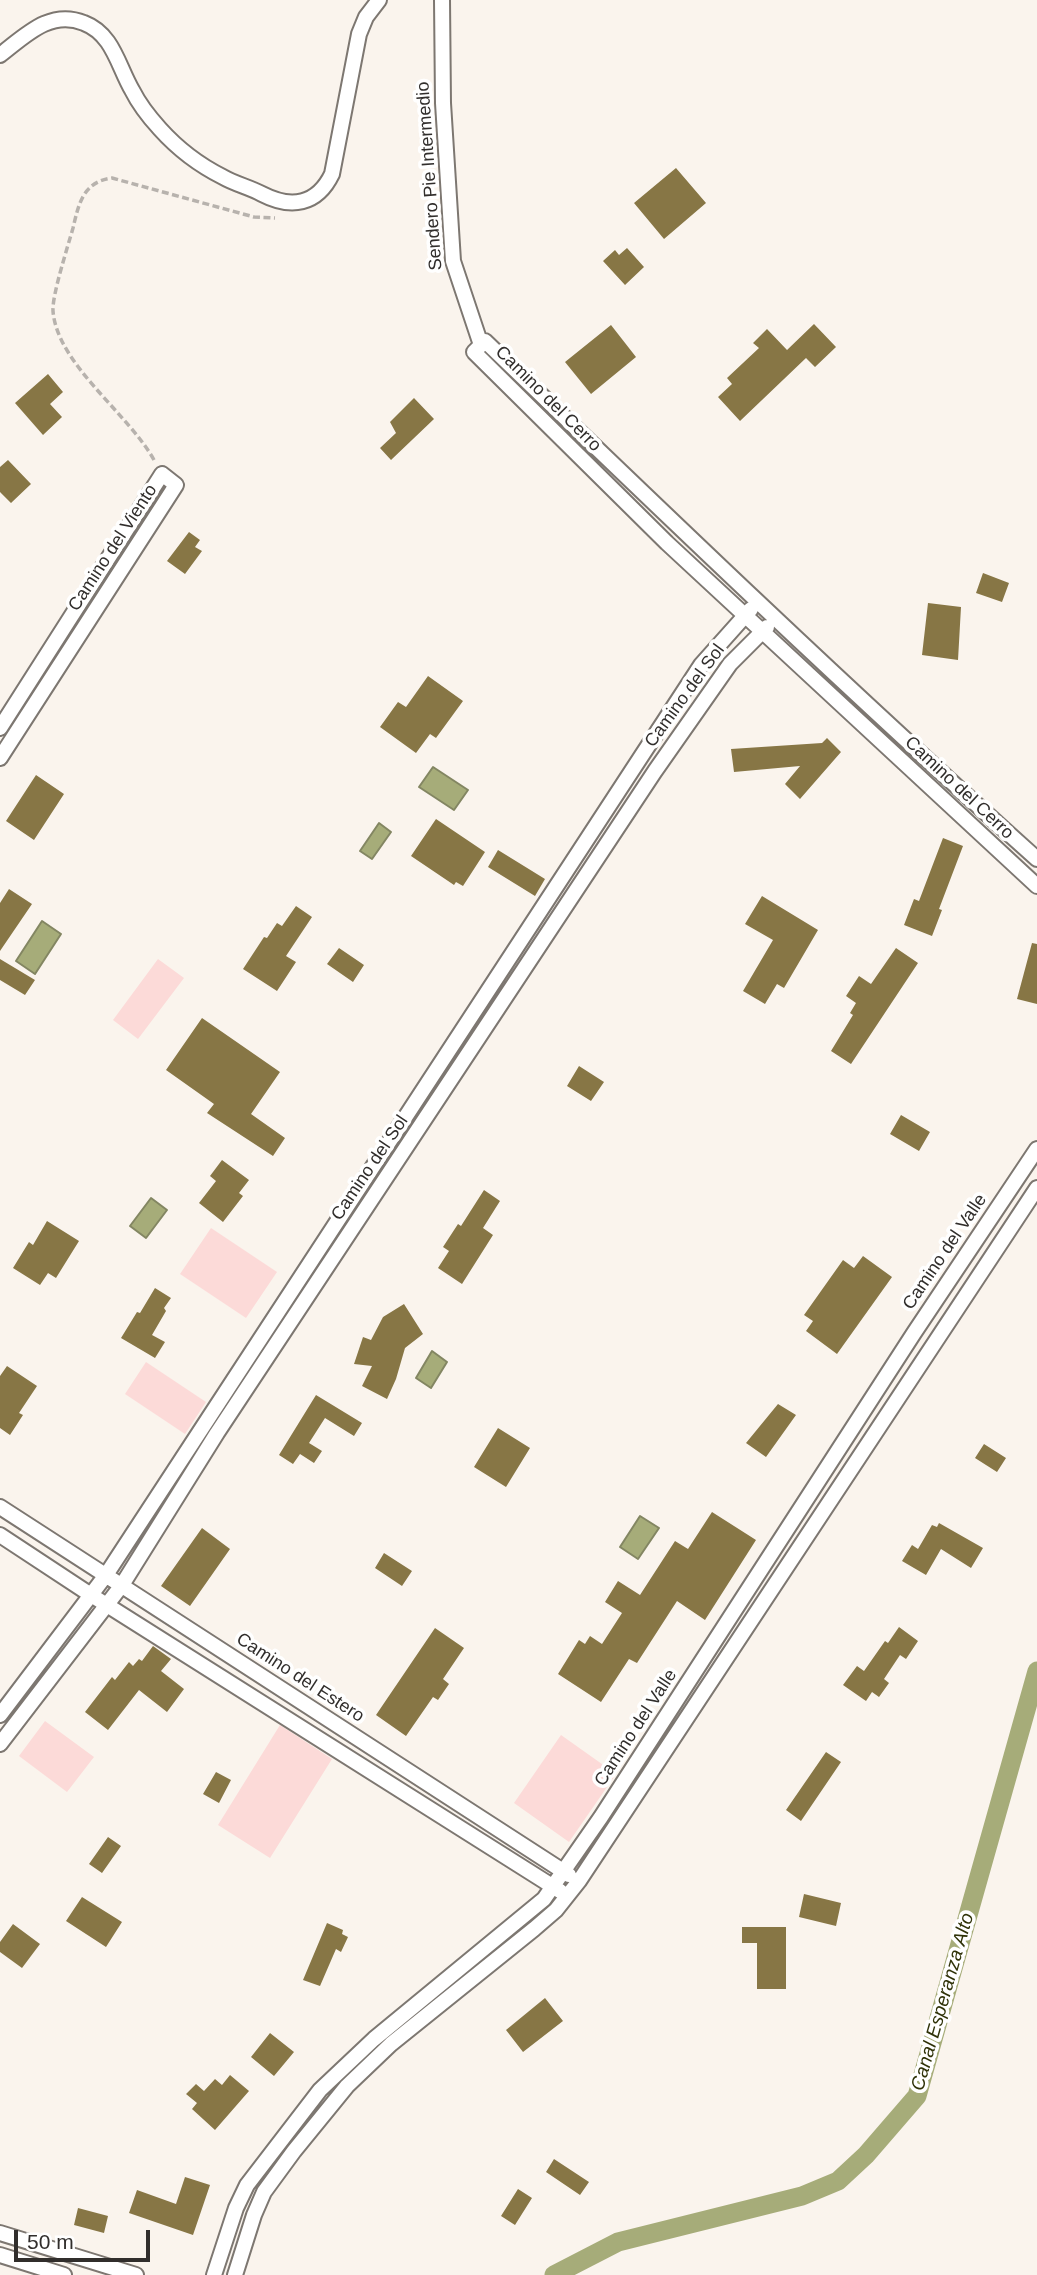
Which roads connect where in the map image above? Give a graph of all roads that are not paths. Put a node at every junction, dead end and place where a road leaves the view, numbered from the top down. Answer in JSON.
{"nodes":[{"id":1,"x":379,"y":0,"type":"edge"},
{"id":2,"x":442,"y":0,"type":"edge"},
{"id":3,"x":0,"y":55,"type":"edge"},
{"id":4,"x":481,"y":345,"type":"junction"},
{"id":5,"x":759,"y":600,"type":"junction"},
{"id":6,"x":745,"y":615,"type":"junction"},
{"id":7,"x":777,"y":617,"type":"junction"},
{"id":8,"x":761,"y":632,"type":"junction"},
{"id":9,"x":0,"y":728,"type":"edge"},
{"id":10,"x":0,"y":758,"type":"edge"},
{"id":11,"x":1037,"y":859,"type":"edge"},
{"id":12,"x":1037,"y":886,"type":"edge"},
{"id":13,"x":1037,"y":1149,"type":"edge"},
{"id":14,"x":1037,"y":1188,"type":"edge"},
{"id":15,"x":0,"y":1507,"type":"edge"},
{"id":16,"x":0,"y":1535,"type":"edge"},
{"id":17,"x":106,"y":1575,"type":"junction"},
{"id":18,"x":122,"y":1586,"type":"junction"},
{"id":19,"x":90,"y":1595,"type":"junction"},
{"id":20,"x":107,"y":1605,"type":"junction"},
{"id":21,"x":0,"y":1715,"type":"edge"},
{"id":22,"x":0,"y":1744,"type":"edge"},
{"id":23,"x":563,"y":1871,"type":"junction"},
{"id":24,"x":579,"y":1881,"type":"junction"},
{"id":25,"x":553,"y":1886,"type":"junction"},
{"id":26,"x":567,"y":1897,"type":"junction"},
{"id":27,"x":0,"y":2233,"type":"edge"},
{"id":28,"x":0,"y":2255,"type":"edge"},
{"id":29,"x":64,"y":2275,"type":"edge"},
{"id":30,"x":136,"y":2275,"type":"edge"},
{"id":31,"x":214,"y":2275,"type":"edge"},
{"id":32,"x":235,"y":2275,"type":"edge"}],
"edges":[{"from":1,"to":3,"type":"street"},
{"from":2,"to":4,"type":"street","name":"Sendero Pie Intermedio"},
{"from":4,"to":5,"type":"street","name":"Camino del Cerro"},
{"from":4,"to":6,"type":"street","name":"Camino del Cerro"},
{"from":5,"to":6,"type":"street","name":"Camino del Sol"},
{"from":5,"to":7,"type":"street","name":"Camino del Cerro"},
{"from":6,"to":8,"type":"street","name":"Camino del Cerro"},
{"from":6,"to":17,"type":"street","name":"Camino del Sol"},
{"from":7,"to":8,"type":"street","name":"Camino del Sol"},
{"from":7,"to":11,"type":"street","name":"Camino del Cerro"},
{"from":8,"to":12,"type":"street","name":"Camino del Cerro"},
{"from":8,"to":18,"type":"street","name":"Camino del Sol"},
{"from":9,"to":10,"type":"street","name":"Camino del Viento"},
{"from":13,"to":23,"type":"street","name":"Camino del Valle"},
{"from":14,"to":24,"type":"street","name":"Camino del Valle"},
{"from":15,"to":17,"type":"street","name":"Camino del Estero"},
{"from":16,"to":19,"type":"street"},
{"from":17,"to":18,"type":"street","name":"Camino del Estero"},
{"from":17,"to":19,"type":"street","name":"Camino del Sol"},
{"from":18,"to":20,"type":"street","name":"Camino del Sol"},
{"from":18,"to":23,"type":"street","name":"Camino del Estero"},
{"from":19,"to":20,"type":"street"},
{"from":19,"to":21,"type":"street","name":"Camino del Sol"},
{"from":20,"to":22,"type":"street","name":"Camino del Sol"},
{"from":20,"to":25,"type":"street"},
{"from":23,"to":24,"type":"street","name":"Camino del Estero"},
{"from":23,"to":25,"type":"street","name":"Camino del Valle"},
{"from":24,"to":26,"type":"street","name":"Camino del Valle"},
{"from":25,"to":26,"type":"street"},
{"from":25,"to":31,"type":"street","name":"Camino del Valle"},
{"from":26,"to":32,"type":"street","name":"Camino del Valle"},
{"from":27,"to":30,"type":"street"},
{"from":28,"to":29,"type":"street"}]}
